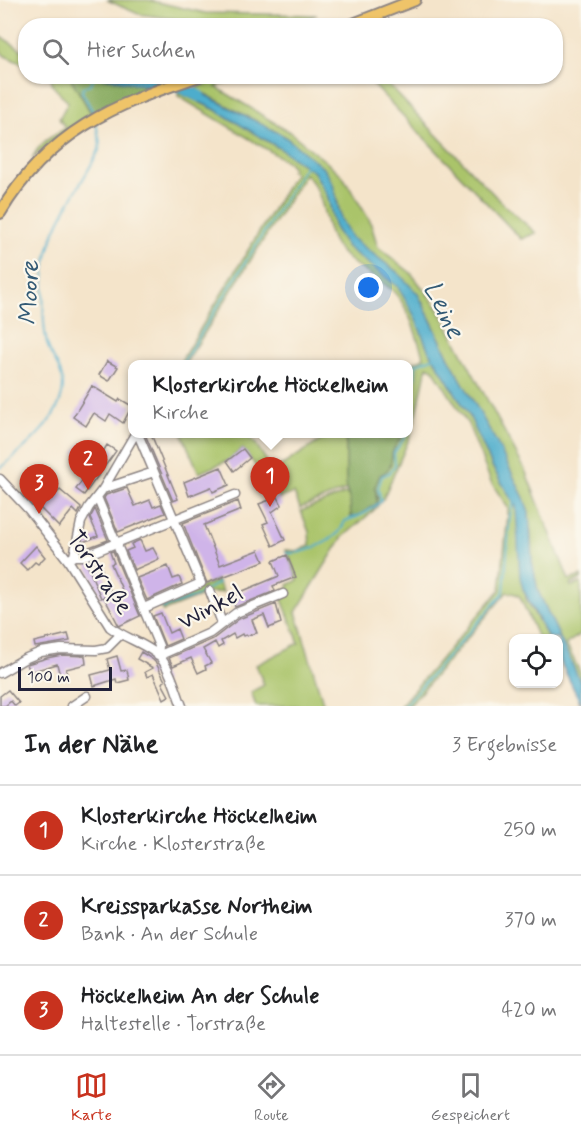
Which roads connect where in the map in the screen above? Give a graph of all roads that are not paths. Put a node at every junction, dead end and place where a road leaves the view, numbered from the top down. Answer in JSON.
{"nodes":[{"id":1,"x":415,"y":0,"type":"edge"},
{"id":2,"x":369,"y":18,"type":"edge"},
{"id":3,"x":177,"y":84,"type":"edge"},
{"id":4,"x":0,"y":213,"type":"edge"},
{"id":5,"x":134,"y":438,"type":"edge"},
{"id":6,"x":138,"y":438,"type":"edge"},
{"id":7,"x":154,"y":471,"type":"junction"},
{"id":8,"x":0,"y":479,"type":"edge"},
{"id":9,"x":103,"y":489,"type":"junction"},
{"id":10,"x":235,"y":495,"type":"dead end"},
{"id":11,"x":97,"y":496,"type":"junction"},
{"id":12,"x":174,"y":519,"type":"junction"},
{"id":13,"x":117,"y":543,"type":"junction"},
{"id":14,"x":71,"y":558,"type":"junction"},
{"id":15,"x":210,"y":591,"type":"dead end"},
{"id":16,"x":283,"y":594,"type":"dead end"},
{"id":17,"x":144,"y":608,"type":"junction"},
{"id":18,"x":222,"y":623,"type":"junction"},
{"id":19,"x":120,"y":635,"type":"junction"},
{"id":20,"x":159,"y":656,"type":"junction"},
{"id":21,"x":0,"y":673,"type":"edge"},
{"id":22,"x":87,"y":696,"type":"dead end"},
{"id":23,"x":72,"y":706,"type":"edge"},
{"id":24,"x":182,"y":706,"type":"edge"}],
"edges":[{"from":1,"to":2,"type":"main road"},
{"from":3,"to":4,"type":"main road"},
{"from":5,"to":9,"type":"street"},
{"from":6,"to":7,"type":"street"},
{"from":7,"to":9,"type":"street"},
{"from":7,"to":12,"type":"street"},
{"from":8,"to":14,"type":"street","name":"Torstraße"},
{"from":9,"to":11,"type":"street"},
{"from":10,"to":12,"type":"street"},
{"from":11,"to":13,"type":"street"},
{"from":11,"to":14,"type":"street"},
{"from":12,"to":13,"type":"street"},
{"from":12,"to":17,"type":"street"},
{"from":13,"to":14,"type":"street"},
{"from":13,"to":17,"type":"street"},
{"from":14,"to":19,"type":"street","name":"Torstraße"},
{"from":15,"to":18,"type":"street"},
{"from":16,"to":18,"type":"street","name":"Winkel"},
{"from":17,"to":20,"type":"street"},
{"from":18,"to":20,"type":"street","name":"Winkel"},
{"from":19,"to":20,"type":"street","name":"Torstraße"},
{"from":19,"to":21,"type":"street"},
{"from":20,"to":24,"type":"street"},
{"from":22,"to":23,"type":"street"}]}
